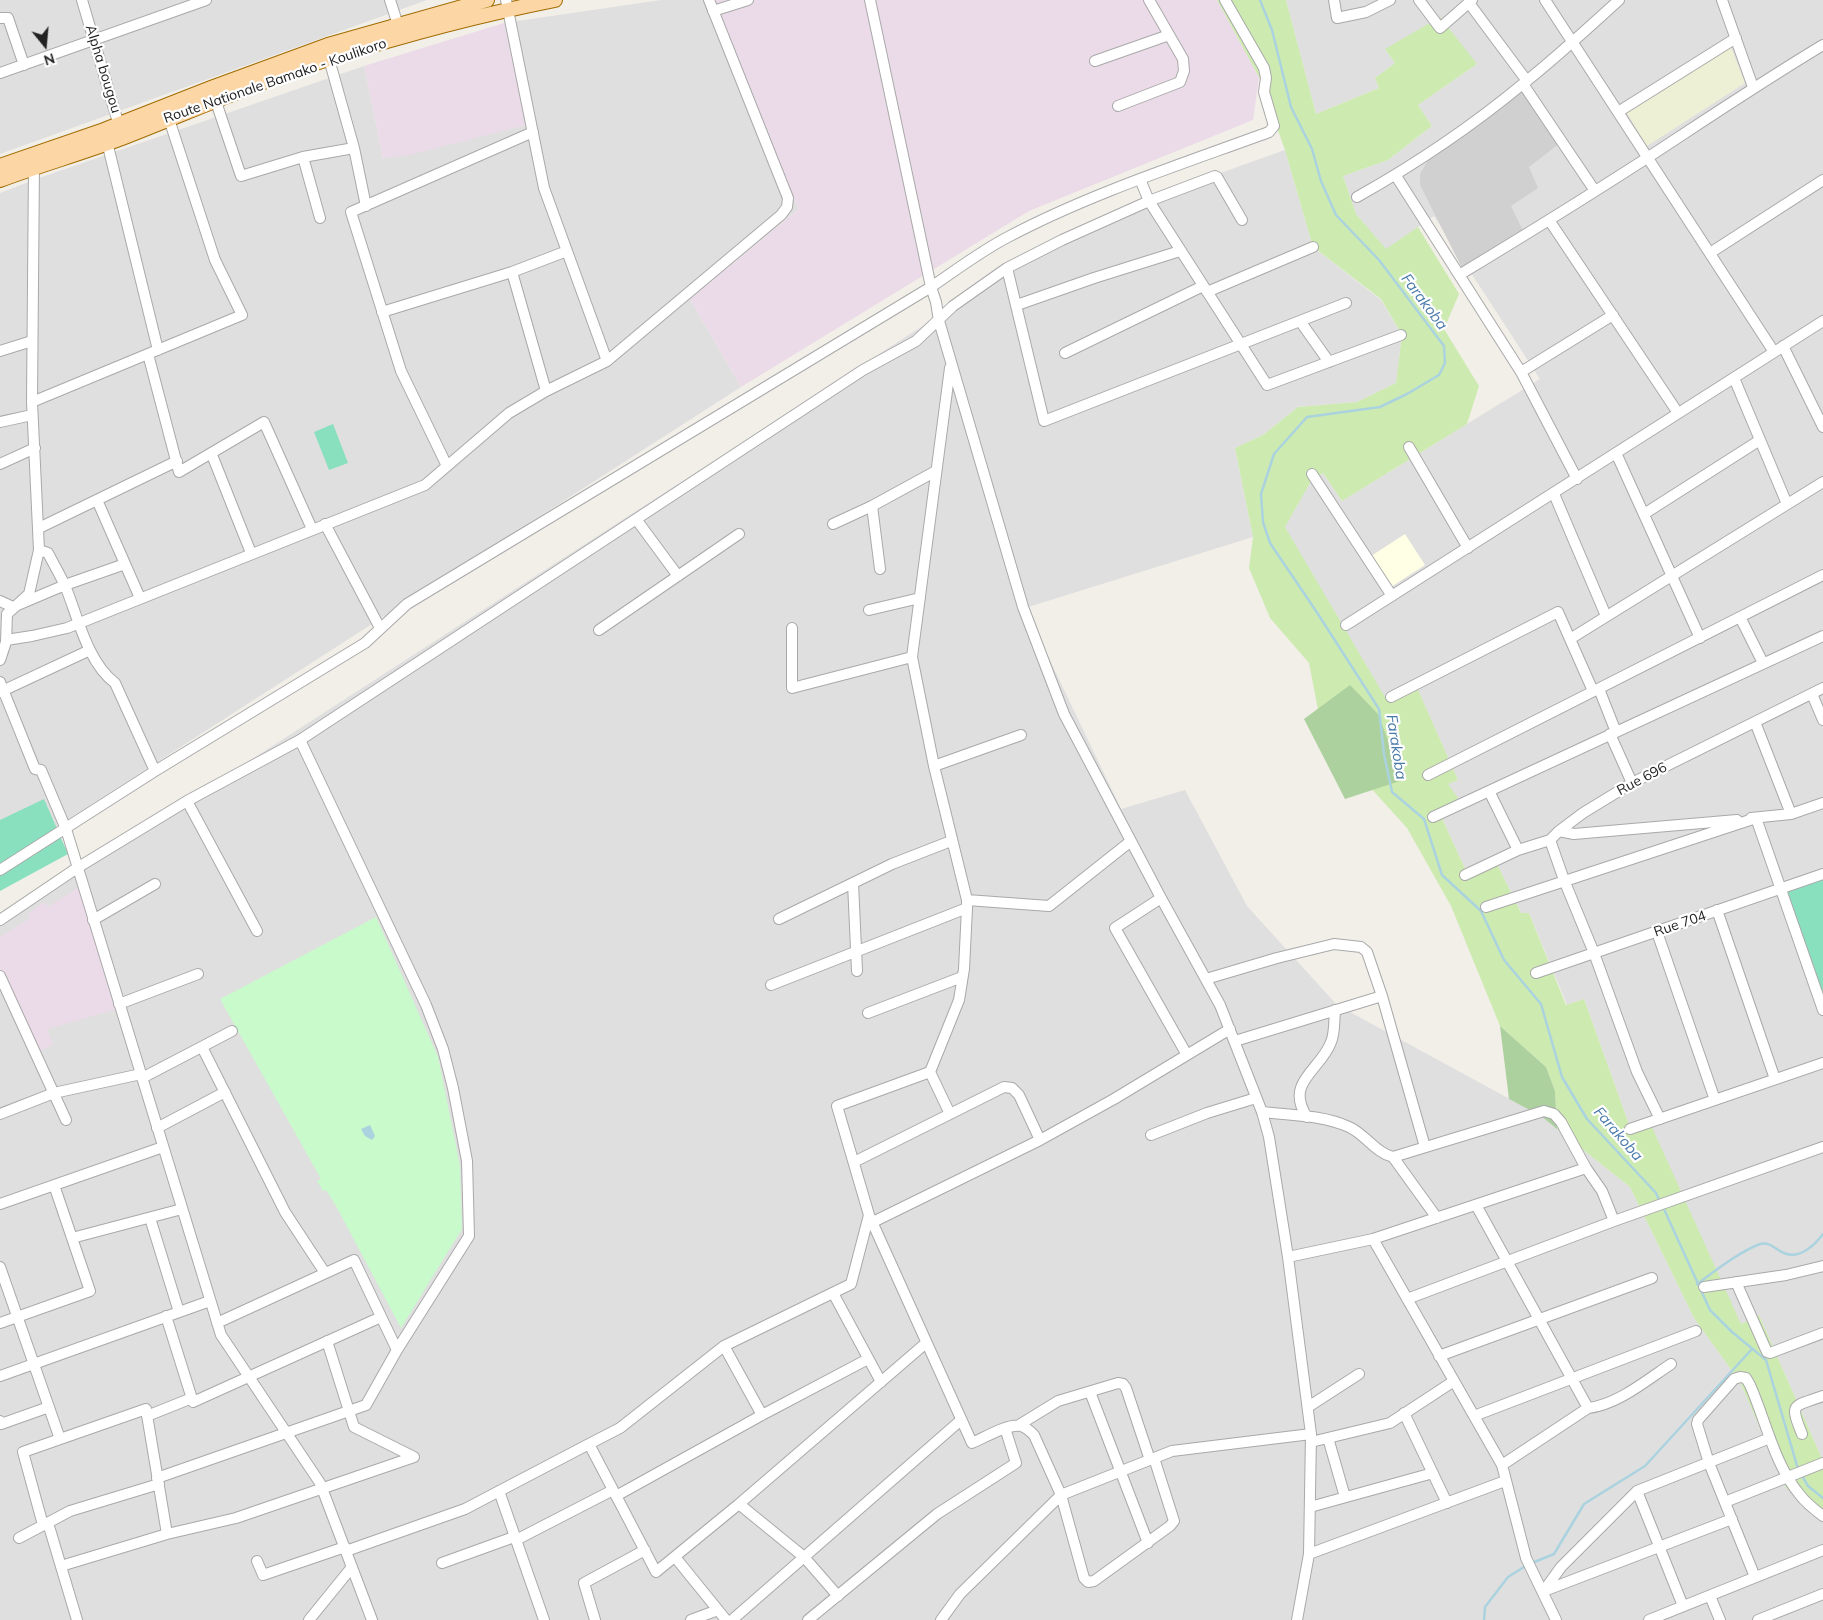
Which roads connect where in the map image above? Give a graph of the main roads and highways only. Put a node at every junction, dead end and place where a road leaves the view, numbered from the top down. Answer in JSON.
{"nodes":[{"id":1,"x":486,"y":0,"type":"edge"},
{"id":2,"x":555,"y":0,"type":"edge"},
{"id":3,"x":507,"y":4,"type":"edge"},
{"id":4,"x":213,"y":94,"type":"junction"},
{"id":5,"x":166,"y":112,"type":"junction"},
{"id":6,"x":105,"y":136,"type":"junction"},
{"id":7,"x":34,"y":161,"type":"junction"},
{"id":8,"x":0,"y":166,"type":"edge"},
{"id":9,"x":0,"y":180,"type":"edge"}],
"edges":[{"from":1,"to":4,"type":"main road","name":"Route Nationale Bamako - Koulikoro"},
{"from":2,"to":3,"type":"main road","name":"Route Nationale Bamako - Koulikoro"},
{"from":3,"to":4,"type":"main road","name":"Route Nationale Bamako - Koulikoro"},
{"from":4,"to":5,"type":"main road","name":"Route Nationale Bamako - Koulikoro"},
{"from":5,"to":6,"type":"main road","name":"Route Nationale Bamako - Koulikoro"},
{"from":5,"to":6,"type":"main road","name":"Route Nationale Bamako - Koulikoro"},
{"from":6,"to":7,"type":"main road","name":"Route Nationale Bamako - Koulikoro"},
{"from":7,"to":8,"type":"main road","name":"Route Nationale Bamako - Koulikoro"},
{"from":7,"to":9,"type":"main road","name":"Route Nationale Bamako - Koulikoro"}]}
